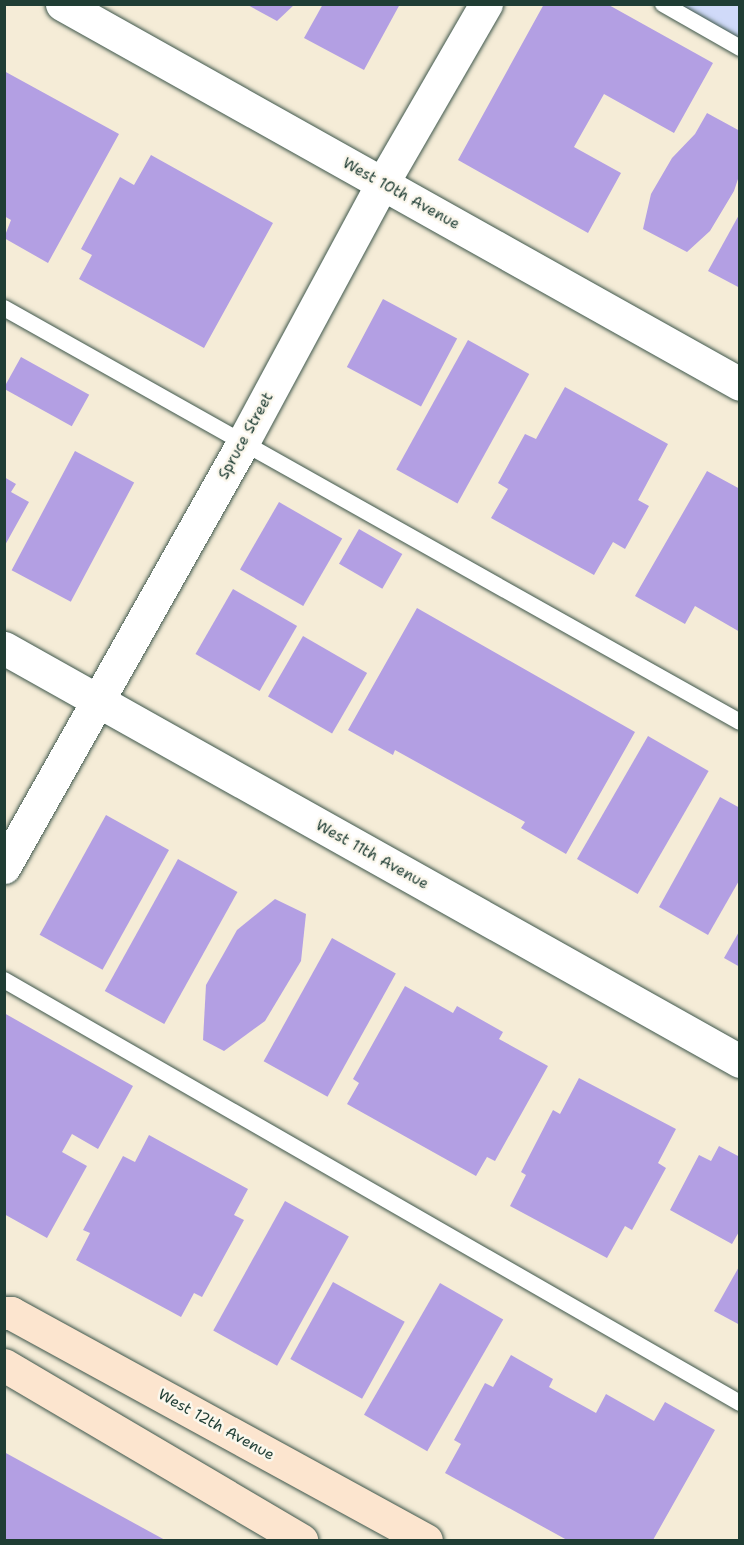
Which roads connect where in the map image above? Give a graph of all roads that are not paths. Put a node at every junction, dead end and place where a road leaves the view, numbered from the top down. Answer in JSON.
{"nodes":[{"id":1,"x":62,"y":4,"type":"edge"},
{"id":2,"x":486,"y":4,"type":"edge"},
{"id":3,"x":663,"y":4,"type":"edge"},
{"id":4,"x":740,"y":48,"type":"edge"},
{"id":5,"x":382,"y":184,"type":"junction"},
{"id":6,"x":4,"y":308,"type":"edge"},
{"id":7,"x":740,"y":384,"type":"edge"},
{"id":8,"x":243,"y":441,"type":"junction"},
{"id":9,"x":4,"y":648,"type":"edge"},
{"id":10,"x":98,"y":701,"type":"junction"},
{"id":11,"x":740,"y":722,"type":"edge"},
{"id":12,"x":4,"y":867,"type":"edge"},
{"id":13,"x":4,"y":980,"type":"edge"},
{"id":14,"x":740,"y":1061,"type":"edge"},
{"id":15,"x":4,"y":1313,"type":"edge"},
{"id":16,"x":4,"y":1365,"type":"edge"},
{"id":17,"x":740,"y":1402,"type":"edge"},
{"id":18,"x":301,"y":1540,"type":"edge"},
{"id":19,"x":426,"y":1540,"type":"edge"}],
"edges":[{"from":1,"to":5,"type":"street","name":"West 10th Avenue"},
{"from":2,"to":5,"type":"street","name":"Spruce Street"},
{"from":3,"to":4,"type":"lane"},
{"from":5,"to":7,"type":"street","name":"West 10th Avenue"},
{"from":5,"to":8,"type":"street","name":"Spruce Street"},
{"from":6,"to":8,"type":"lane"},
{"from":8,"to":10,"type":"street","name":"Spruce Street"},
{"from":8,"to":11,"type":"lane"},
{"from":9,"to":10,"type":"street","name":"West 11th Avenue"},
{"from":10,"to":12,"type":"street","name":"Spruce Street"},
{"from":10,"to":14,"type":"street","name":"West 11th Avenue"},
{"from":13,"to":17,"type":"lane"},
{"from":15,"to":19,"type":"street","name":"West 12th Avenue"},
{"from":16,"to":18,"type":"street"}]}
